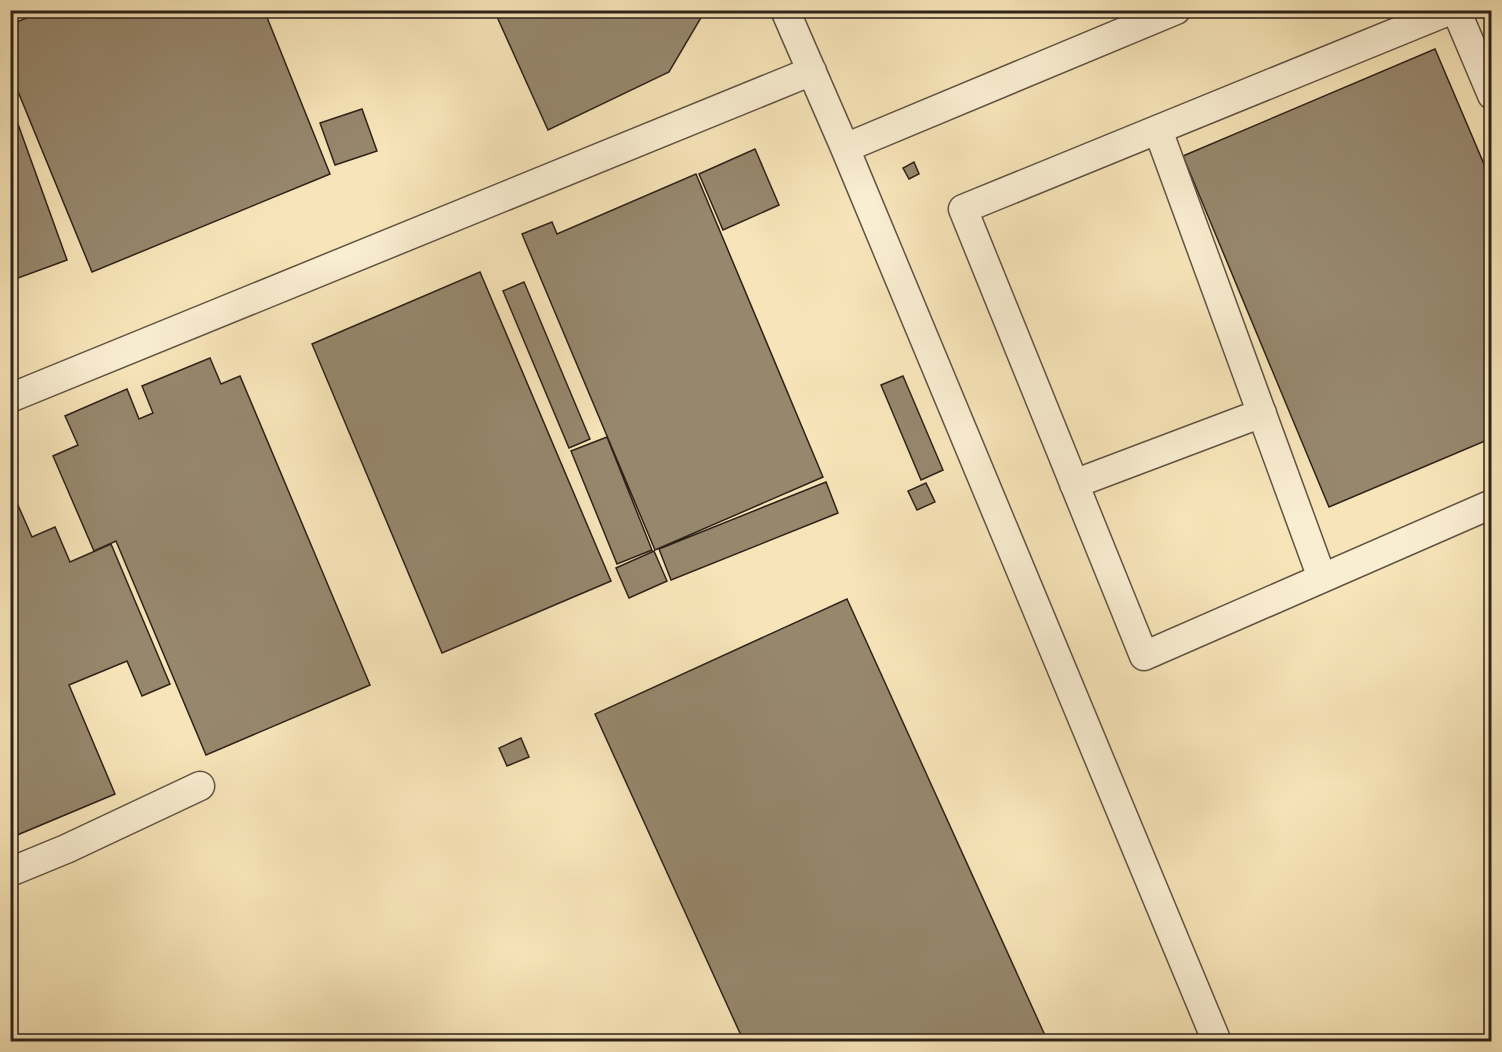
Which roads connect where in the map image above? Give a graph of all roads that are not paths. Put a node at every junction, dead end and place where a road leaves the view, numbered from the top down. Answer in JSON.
{"nodes":[{"id":1,"x":785,"y":10,"type":"edge"},
{"id":2,"x":1176,"y":10,"type":"edge"},
{"id":3,"x":1451,"y":10,"type":"edge"},
{"id":4,"x":1456,"y":10,"type":"edge"},
{"id":5,"x":812,"y":71,"type":"junction"},
{"id":6,"x":1491,"y":95,"type":"edge"},
{"id":7,"x":1158,"y":130,"type":"junction"},
{"id":8,"x":845,"y":148,"type":"junction"},
{"id":9,"x":10,"y":398,"type":"edge"},
{"id":10,"x":1262,"y":413,"type":"junction"},
{"id":11,"x":1074,"y":484,"type":"junction"},
{"id":12,"x":1491,"y":504,"type":"edge"},
{"id":13,"x":1322,"y":578,"type":"junction"},
{"id":14,"x":200,"y":786,"type":"dead end"},
{"id":15,"x":10,"y":872,"type":"edge"},
{"id":16,"x":1217,"y":1041,"type":"edge"}],
"edges":[{"from":1,"to":5,"type":"street"},
{"from":2,"to":8,"type":"street"},
{"from":3,"to":7,"type":"street"},
{"from":4,"to":6,"type":"street"},
{"from":5,"to":8,"type":"street"},
{"from":5,"to":9,"type":"street"},
{"from":7,"to":10,"type":"street"},
{"from":7,"to":11,"type":"street"},
{"from":8,"to":16,"type":"street"},
{"from":10,"to":11,"type":"street"},
{"from":10,"to":13,"type":"street"},
{"from":11,"to":13,"type":"street"},
{"from":12,"to":13,"type":"street"},
{"from":14,"to":15,"type":"street"}]}
